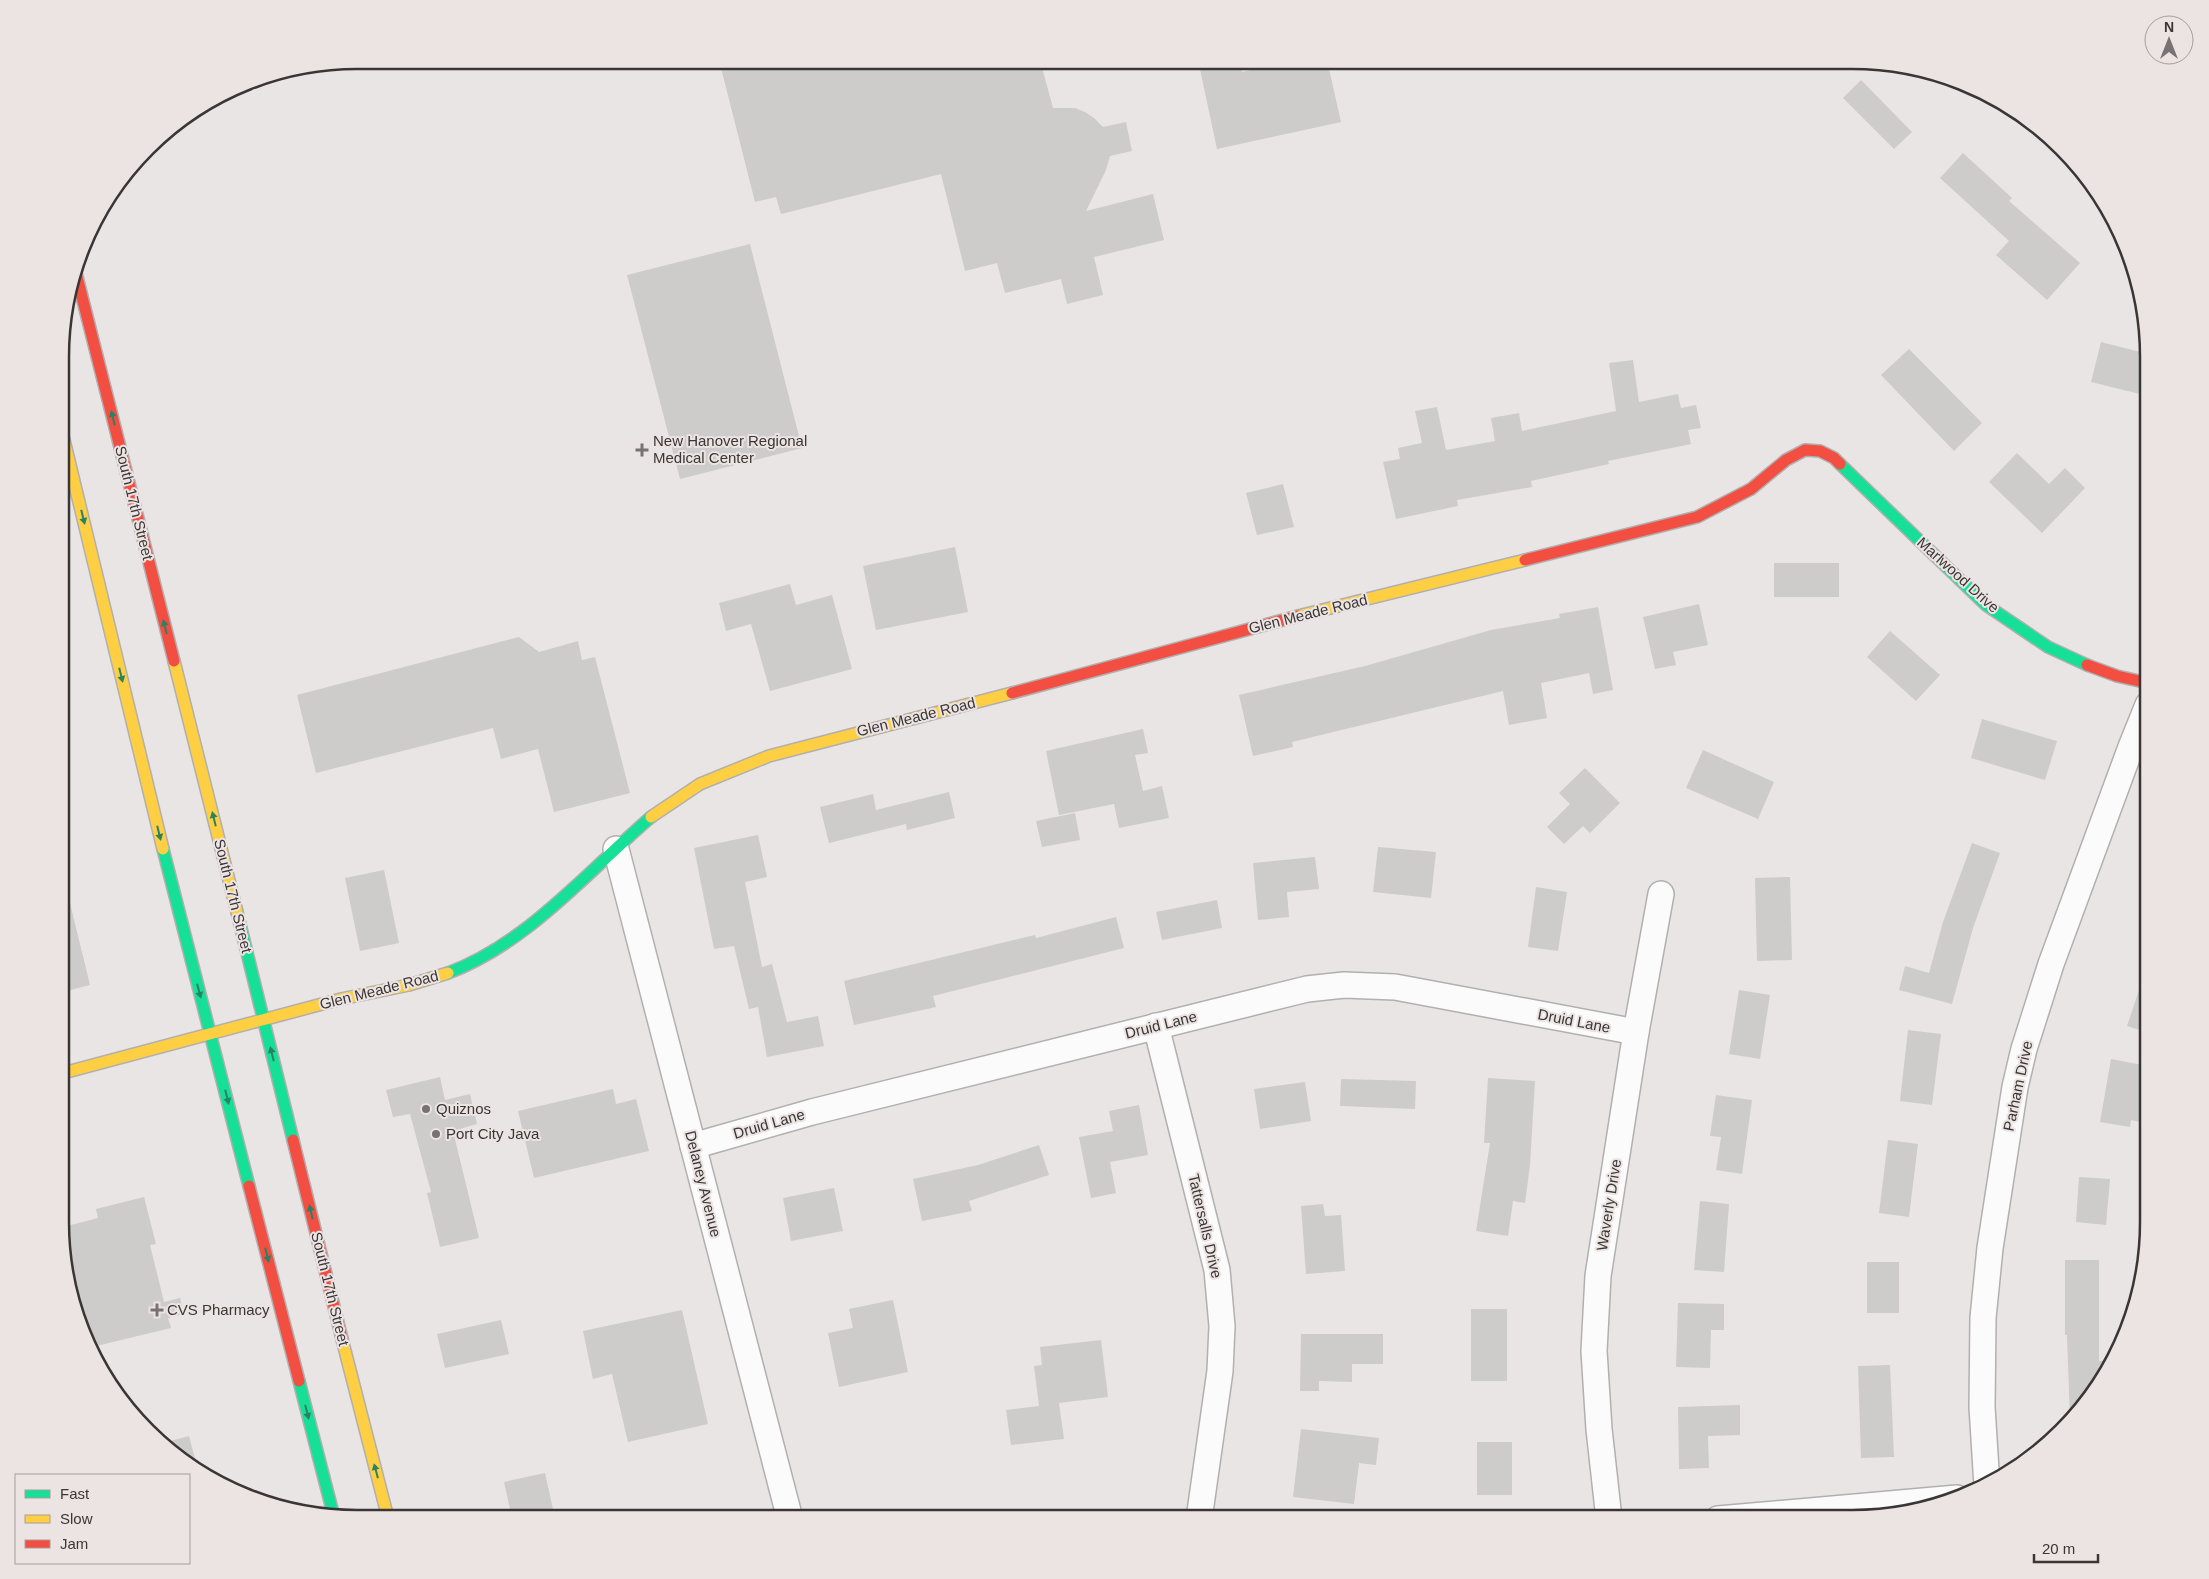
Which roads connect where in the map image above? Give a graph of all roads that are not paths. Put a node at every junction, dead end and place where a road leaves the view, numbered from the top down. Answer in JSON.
{"nodes":[{"id":1,"x":79,"y":283,"type":"edge"},
{"id":2,"x":1813,"y":449,"type":"joint"},
{"id":3,"x":69,"y":465,"type":"edge"},
{"id":4,"x":2140,"y":681,"type":"edge"},
{"id":5,"x":2140,"y":725,"type":"edge"},
{"id":6,"x":616,"y":849,"type":"junction"},
{"id":7,"x":1661,"y":894,"type":"dead end"},
{"id":8,"x":263,"y":1019,"type":"junction"},
{"id":9,"x":1156,"y":1026,"type":"junction"},
{"id":10,"x":1636,"y":1032,"type":"junction"},
{"id":11,"x":210,"y":1033,"type":"junction"},
{"id":12,"x":69,"y":1071,"type":"edge"},
{"id":13,"x":693,"y":1146,"type":"junction"},
{"id":14,"x":1986,"y":1477,"type":"edge"},
{"id":15,"x":1923,"y":1501,"type":"edge"},
{"id":16,"x":332,"y":1509,"type":"edge"},
{"id":17,"x":386,"y":1510,"type":"edge"},
{"id":18,"x":788,"y":1510,"type":"edge"},
{"id":19,"x":1200,"y":1510,"type":"edge"},
{"id":20,"x":1608,"y":1510,"type":"edge"},
{"id":21,"x":1820,"y":1510,"type":"edge"}],
"edges":[{"from":8,"to":1,"type":"main road","name":"South 17th Street","one_way":true},
{"from":2,"to":4,"type":"main road","name":"Marlwood Drive"},
{"from":2,"to":6,"type":"main road","name":"Glen Meade Road"},
{"from":3,"to":11,"type":"main road","one_way":true},
{"from":5,"to":14,"type":"street","name":"Parham Drive"},
{"from":6,"to":8,"type":"main road","name":"Glen Meade Road"},
{"from":6,"to":13,"type":"street","name":"Delaney Avenue"},
{"from":7,"to":10,"type":"street","name":"Waverly Drive"},
{"from":8,"to":11,"type":"main road","name":"Glen Meade Road"},
{"from":17,"to":8,"type":"main road","name":"South 17th Street","one_way":true},
{"from":9,"to":10,"type":"street","name":"Druid Lane"},
{"from":9,"to":13,"type":"street","name":"Druid Lane"},
{"from":9,"to":19,"type":"street","name":"Tattersalls Drive"},
{"from":10,"to":20,"type":"street","name":"Waverly Drive"},
{"from":11,"to":12,"type":"main road","name":"Glen Meade Road"},
{"from":11,"to":16,"type":"main road","one_way":true},
{"from":13,"to":18,"type":"street","name":"Delaney Avenue"},
{"from":15,"to":21,"type":"street"}]}
